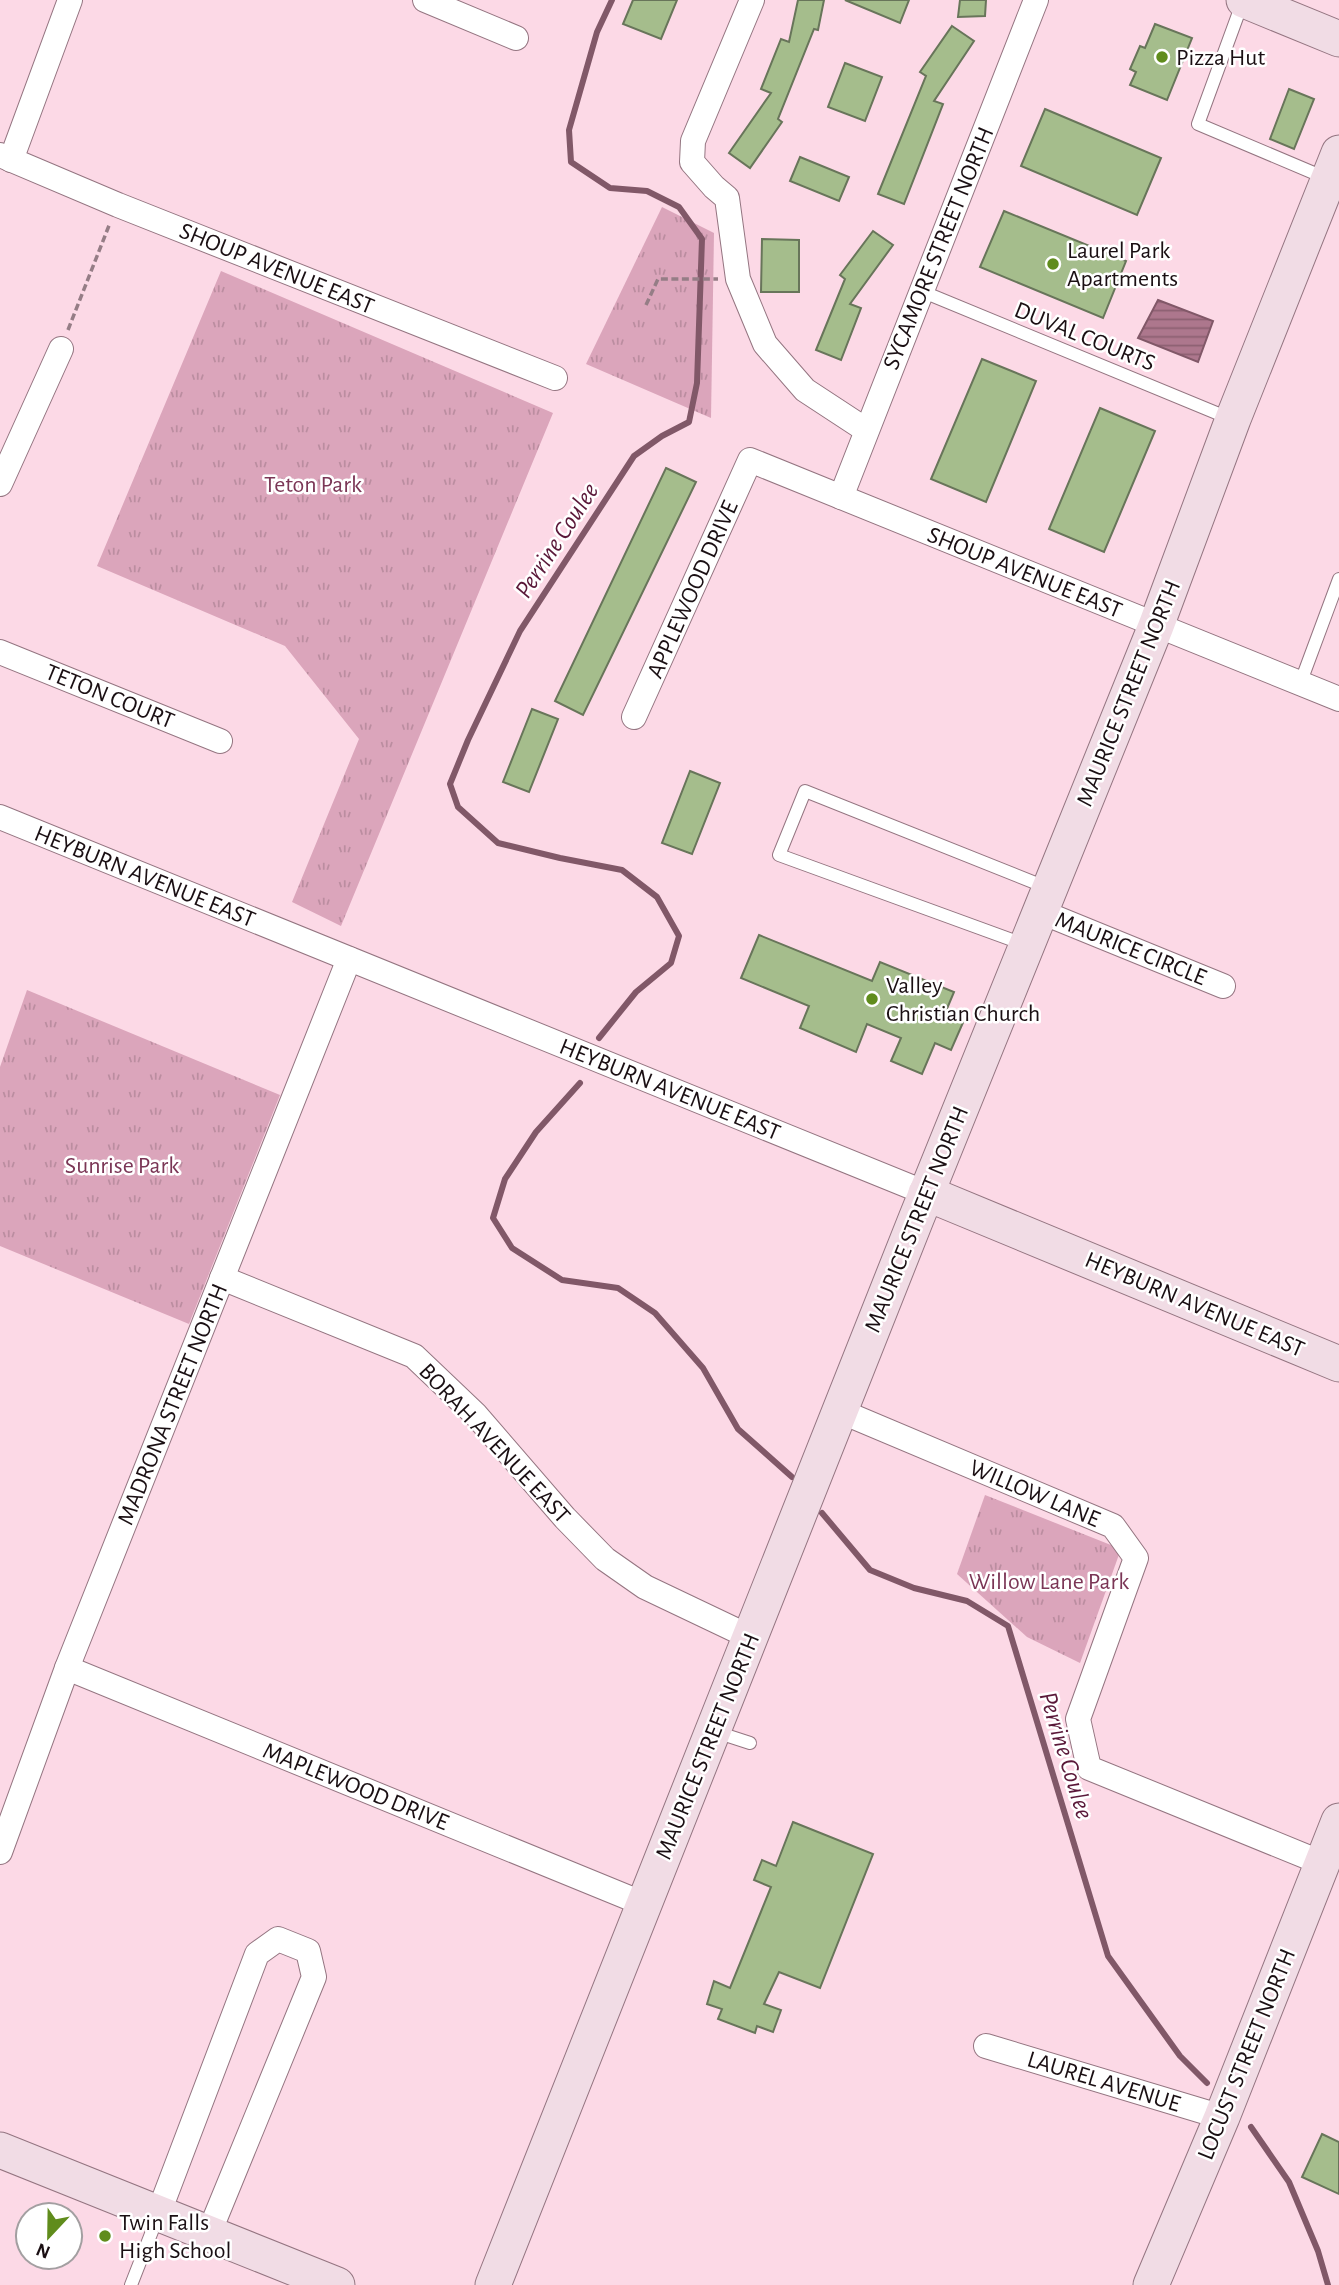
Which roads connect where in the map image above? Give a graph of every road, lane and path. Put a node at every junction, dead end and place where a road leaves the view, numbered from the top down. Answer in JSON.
{"nodes":[{"id":1,"x":70,"y":0,"type":"edge"},
{"id":2,"x":425,"y":0,"type":"edge"},
{"id":3,"x":752,"y":0,"type":"edge"},
{"id":4,"x":1036,"y":0,"type":"edge"},
{"id":5,"x":1244,"y":0,"type":"edge"},
{"id":6,"x":516,"y":38,"type":"dead end"},
{"id":7,"x":1339,"y":39,"type":"edge"},
{"id":8,"x":6,"y":157,"type":"edge"},
{"id":9,"x":1332,"y":181,"type":"edge"},
{"id":10,"x":100,"y":248,"type":"dead end"},
{"id":11,"x":694,"y":279,"type":"dead end"},
{"id":12,"x":921,"y":291,"type":"junction"},
{"id":13,"x":646,"y":305,"type":"dead end"},
{"id":14,"x":61,"y":349,"type":"joint"},
{"id":15,"x":555,"y":378,"type":"dead end"},
{"id":16,"x":1233,"y":419,"type":"junction"},
{"id":17,"x":866,"y":430,"type":"junction"},
{"id":18,"x":750,"y":460,"type":"joint"},
{"id":19,"x":0,"y":484,"type":"edge"},
{"id":20,"x":841,"y":497,"type":"junction"},
{"id":21,"x":1339,"y":579,"type":"edge"},
{"id":22,"x":1156,"y":626,"type":"junction"},
{"id":23,"x":0,"y":652,"type":"edge"},
{"id":24,"x":1300,"y":684,"type":"junction"},
{"id":25,"x":1339,"y":699,"type":"edge"},
{"id":26,"x":634,"y":717,"type":"dead end"},
{"id":27,"x":220,"y":741,"type":"dead end"},
{"id":28,"x":0,"y":817,"type":"edge"},
{"id":29,"x":1044,"y":899,"type":"junction"},
{"id":30,"x":1026,"y":945,"type":"junction"},
{"id":31,"x":349,"y":959,"type":"junction"},
{"id":32,"x":1223,"y":986,"type":"dead end"},
{"id":33,"x":926,"y":1193,"type":"junction"},
{"id":34,"x":222,"y":1278,"type":"junction"},
{"id":35,"x":1339,"y":1364,"type":"edge"},
{"id":36,"x":840,"y":1411,"type":"junction"},
{"id":37,"x":750,"y":1637,"type":"junction"},
{"id":38,"x":67,"y":1668,"type":"junction"},
{"id":39,"x":713,"y":1731,"type":"junction"},
{"id":40,"x":750,"y":1742,"type":"dead end"},
{"id":41,"x":0,"y":1800,"type":"edge"},
{"id":42,"x":1339,"y":1821,"type":"edge"},
{"id":43,"x":10,"y":1826,"type":"junction"},
{"id":44,"x":0,"y":1852,"type":"edge"},
{"id":45,"x":1322,"y":1863,"type":"junction"},
{"id":46,"x":644,"y":1904,"type":"junction"},
{"id":47,"x":986,"y":2046,"type":"dead end"},
{"id":48,"x":1222,"y":2117,"type":"junction"},
{"id":49,"x":0,"y":2150,"type":"edge"},
{"id":50,"x":159,"y":2212,"type":"junction"},
{"id":51,"x":209,"y":2233,"type":"junction"},
{"id":52,"x":131,"y":2285,"type":"edge"},
{"id":53,"x":337,"y":2285,"type":"edge"},
{"id":54,"x":493,"y":2285,"type":"edge"},
{"id":55,"x":1151,"y":2285,"type":"edge"}],
"edges":[{"from":1,"to":8,"type":"street"},
{"from":2,"to":6,"type":"street"},
{"from":3,"to":17,"type":"street"},
{"from":4,"to":12,"type":"street","name":"SYCAMORE STREET NORTH"},
{"from":5,"to":7,"type":"street"},
{"from":5,"to":9,"type":"lane"},
{"from":8,"to":15,"type":"street","name":"SHOUP AVENUE EAST"},
{"from":9,"to":16,"type":"street","name":"MAURICE STREET NORTH"},
{"from":10,"to":14,"type":"path"},
{"from":11,"to":13,"type":"path"},
{"from":12,"to":16,"type":"lane","name":"DUVAL COURTS"},
{"from":12,"to":17,"type":"street","name":"SYCAMORE STREET NORTH"},
{"from":14,"to":19,"type":"street"},
{"from":16,"to":22,"type":"street","name":"MAURICE STREET NORTH"},
{"from":17,"to":20,"type":"street","name":"SYCAMORE STREET NORTH"},
{"from":18,"to":20,"type":"street","name":"SHOUP AVENUE EAST"},
{"from":18,"to":26,"type":"street","name":"APPLEWOOD DRIVE"},
{"from":20,"to":22,"type":"street","name":"SHOUP AVENUE EAST"},
{"from":21,"to":24,"type":"lane"},
{"from":22,"to":24,"type":"street","name":"SHOUP AVENUE EAST"},
{"from":22,"to":29,"type":"street","name":"MAURICE STREET NORTH"},
{"from":23,"to":27,"type":"street","name":"TETON COURT"},
{"from":24,"to":25,"type":"street","name":"SHOUP AVENUE EAST"},
{"from":28,"to":31,"type":"street","name":"HEYBURN AVENUE EAST"},
{"from":29,"to":30,"type":"street","name":"MAURICE STREET NORTH"},
{"from":29,"to":30,"type":"lane"},
{"from":29,"to":32,"type":"street","name":"MAURICE CIRCLE"},
{"from":30,"to":33,"type":"street","name":"MAURICE STREET NORTH"},
{"from":31,"to":33,"type":"street","name":"HEYBURN AVENUE EAST"},
{"from":31,"to":34,"type":"street","name":"MADRONA STREET NORTH"},
{"from":33,"to":35,"type":"street","name":"HEYBURN AVENUE EAST"},
{"from":33,"to":36,"type":"street","name":"MAURICE STREET NORTH"},
{"from":34,"to":37,"type":"street","name":"BORAH AVENUE EAST"},
{"from":34,"to":38,"type":"street","name":"MADRONA STREET NORTH"},
{"from":36,"to":37,"type":"street","name":"MAURICE STREET NORTH"},
{"from":36,"to":45,"type":"street","name":"WILLOW LANE"},
{"from":37,"to":39,"type":"street","name":"MAURICE STREET NORTH"},
{"from":38,"to":43,"type":"street","name":"MADRONA STREET NORTH"},
{"from":38,"to":46,"type":"street","name":"MAPLEWOOD DRIVE"},
{"from":39,"to":40,"type":"lane"},
{"from":39,"to":46,"type":"street","name":"MAURICE STREET NORTH"},
{"from":41,"to":43,"type":"street"},
{"from":42,"to":45,"type":"street","name":"LOCUST STREET NORTH"},
{"from":43,"to":44,"type":"street","name":"MADRONA STREET NORTH"},
{"from":45,"to":48,"type":"street","name":"LOCUST STREET NORTH"},
{"from":46,"to":54,"type":"street","name":"MAURICE STREET NORTH"},
{"from":47,"to":48,"type":"street","name":"LAUREL AVENUE"},
{"from":48,"to":55,"type":"street","name":"LOCUST STREET NORTH"},
{"from":49,"to":50,"type":"street"},
{"from":50,"to":51,"type":"street"},
{"from":50,"to":51,"type":"street"},
{"from":50,"to":52,"type":"lane"},
{"from":51,"to":53,"type":"street"}]}
